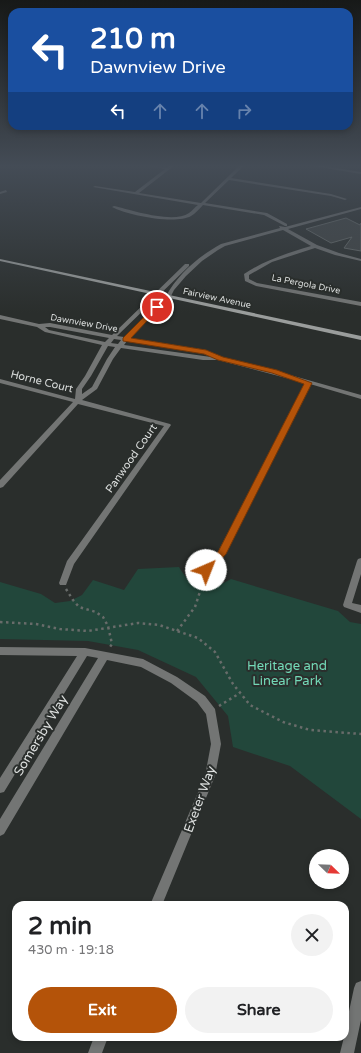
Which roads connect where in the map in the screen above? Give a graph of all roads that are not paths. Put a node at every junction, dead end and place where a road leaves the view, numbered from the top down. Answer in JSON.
{"nodes":[{"id":1,"x":148,"y":214,"type":"edge"},
{"id":2,"x":191,"y":214,"type":"edge"},
{"id":3,"x":256,"y":214,"type":"edge"},
{"id":4,"x":333,"y":214,"type":"edge"},
{"id":5,"x":283,"y":227,"type":"junction"},
{"id":6,"x":315,"y":246,"type":"junction"},
{"id":7,"x":209,"y":247,"type":"dead end"},
{"id":8,"x":199,"y":254,"type":"dead end"},
{"id":9,"x":0,"y":260,"type":"edge"},
{"id":10,"x":361,"y":260,"type":"edge"},
{"id":11,"x":157,"y":295,"type":"junction"},
{"id":12,"x":168,"y":297,"type":"junction"},
{"id":13,"x":361,"y":304,"type":"edge"},
{"id":14,"x":0,"y":317,"type":"edge"},
{"id":15,"x":39,"y":326,"type":"junction"},
{"id":16,"x":112,"y":337,"type":"junction"},
{"id":17,"x":361,"y":338,"type":"edge"},
{"id":18,"x":126,"y":339,"type":"junction"},
{"id":19,"x":106,"y":344,"type":"junction"},
{"id":20,"x":119,"y":346,"type":"junction"},
{"id":21,"x":220,"y":359,"type":"junction"},
{"id":22,"x":0,"y":381,"type":"edge"},
{"id":23,"x":308,"y":383,"type":"junction"},
{"id":24,"x":361,"y":397,"type":"edge"},
{"id":25,"x":78,"y":400,"type":"junction"},
{"id":26,"x":0,"y":485,"type":"edge"},
{"id":27,"x":361,"y":560,"type":"edge"},
{"id":28,"x":206,"y":570,"type":"road end"},
{"id":29,"x":63,"y":583,"type":"road end"},
{"id":30,"x":361,"y":610,"type":"edge"},
{"id":31,"x":0,"y":651,"type":"edge"},
{"id":32,"x":85,"y":652,"type":"junction"},
{"id":33,"x":105,"y":655,"type":"junction"},
{"id":34,"x":0,"y":788,"type":"edge"},
{"id":35,"x":0,"y":830,"type":"edge"},
{"id":36,"x":158,"y":901,"type":"edge"},
{"id":37,"x":361,"y":988,"type":"edge"},
{"id":38,"x":100,"y":1041,"type":"edge"},
{"id":39,"x":95,"y":1053,"type":"edge"},
{"id":40,"x":348,"y":1053,"type":"edge"}],
"edges":[{"from":1,"to":2,"type":"street"},
{"from":3,"to":5,"type":"street"},
{"from":4,"to":5,"type":"street"},
{"from":5,"to":6,"type":"street"},
{"from":5,"to":7,"type":"street"},
{"from":5,"to":12,"type":"street"},
{"from":6,"to":10,"type":"street"},
{"from":6,"to":13,"type":"street","name":"La Pergola Drive"},
{"from":8,"to":11,"type":"street"},
{"from":9,"to":11,"type":"street","name":"Fairview Avenue"},
{"from":11,"to":12,"type":"street","name":"Fairview Avenue"},
{"from":11,"to":16,"type":"street"},
{"from":12,"to":17,"type":"street","name":"Fairview Avenue"},
{"from":12,"to":18,"type":"street"},
{"from":14,"to":15,"type":"street","name":"Dawnview Drive"},
{"from":15,"to":16,"type":"street","name":"Dawnview Drive"},
{"from":15,"to":19,"type":"street","name":"Dawnview Drive"},
{"from":16,"to":18,"type":"street","name":"Dawnview Drive"},
{"from":16,"to":19,"type":"street"},
{"from":18,"to":20,"type":"street"},
{"from":18,"to":21,"type":"street","name":"Dawnview Drive"},
{"from":19,"to":20,"type":"street","name":"Dawnview Drive"},
{"from":19,"to":25,"type":"street"},
{"from":20,"to":21,"type":"street","name":"Dawnview Drive"},
{"from":20,"to":25,"type":"street"},
{"from":21,"to":23,"type":"street","name":"Dawnview Drive"},
{"from":22,"to":25,"type":"street","name":"Horne Court"},
{"from":23,"to":24,"type":"street","name":"Dawnview Drive"},
{"from":23,"to":28,"type":"street"},
{"from":25,"to":26,"type":"street"},
{"from":25,"to":29,"type":"street","name":"Panwood Court"},
{"from":27,"to":30,"type":"street"},
{"from":31,"to":32,"type":"street"},
{"from":32,"to":33,"type":"street"},
{"from":32,"to":34,"type":"street","name":"Somersby Way"},
{"from":33,"to":35,"type":"street","name":"Somersby Way"},
{"from":33,"to":36,"type":"street","name":"Exeter Way"},
{"from":37,"to":40,"type":"street"},
{"from":38,"to":39,"type":"street"}]}
